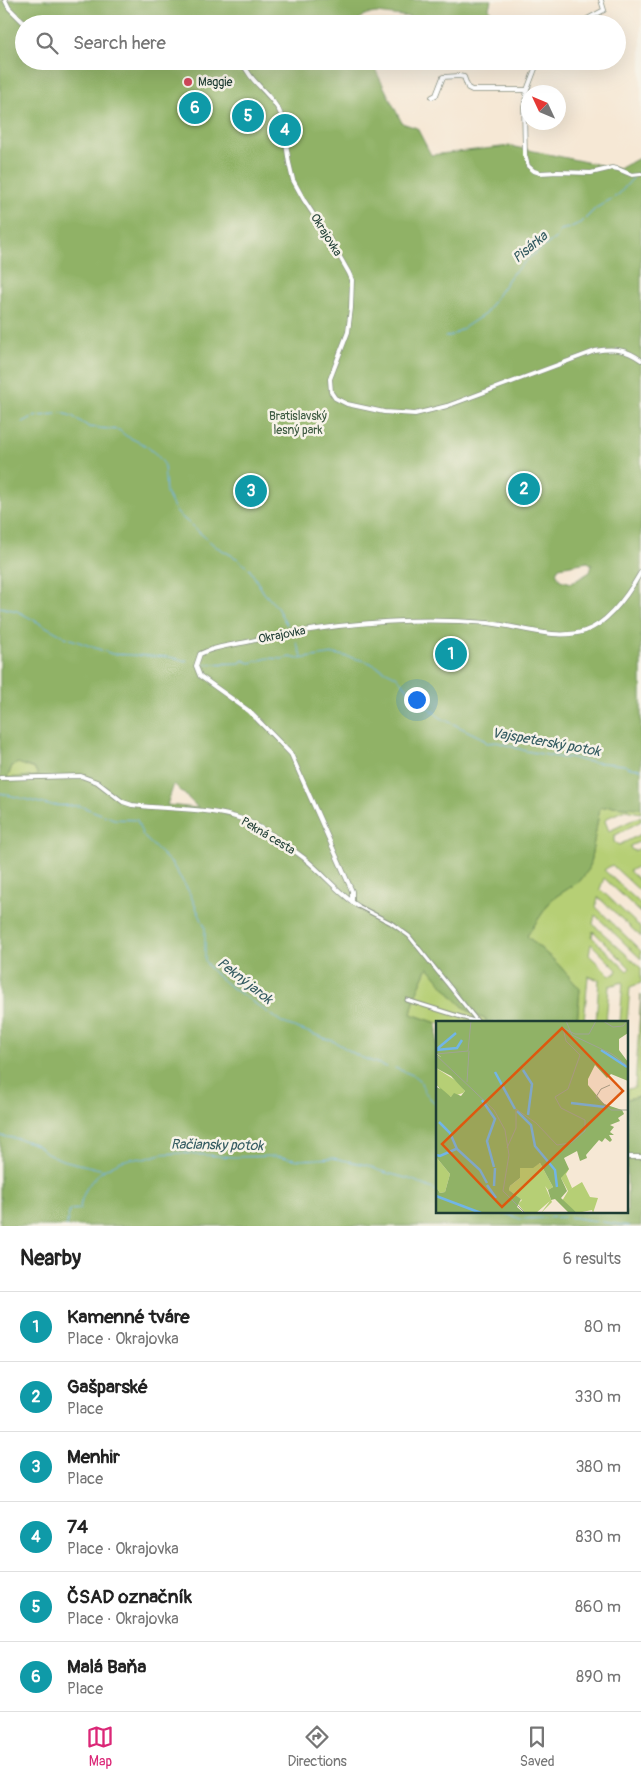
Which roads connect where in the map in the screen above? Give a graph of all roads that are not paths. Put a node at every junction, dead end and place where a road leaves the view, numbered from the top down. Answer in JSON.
{"nodes":[{"id":1,"x":5,"y":0,"type":"edge"},
{"id":2,"x":601,"y":0,"type":"edge"},
{"id":3,"x":16,"y":15,"type":"edge"},
{"id":4,"x":595,"y":15,"type":"edge"},
{"id":5,"x":246,"y":70,"type":"edge"},
{"id":6,"x":535,"y":70,"type":"edge"},
{"id":7,"x":529,"y":85,"type":"edge"},
{"id":8,"x":521,"y":90,"type":"edge"},
{"id":9,"x":432,"y":97,"type":"dead end"},
{"id":10,"x":524,"y":130,"type":"edge"},
{"id":11,"x":641,"y":174,"type":"edge"},
{"id":12,"x":641,"y":360,"type":"edge"},
{"id":13,"x":641,"y":572,"type":"edge"},
{"id":14,"x":0,"y":778,"type":"edge"},
{"id":15,"x":352,"y":902,"type":"junction"},
{"id":16,"x":358,"y":906,"type":"joint"},
{"id":17,"x":407,"y":1000,"type":"dead end"},
{"id":18,"x":474,"y":1021,"type":"edge"},
{"id":19,"x":476,"y":1021,"type":"edge"},
{"id":20,"x":628,"y":1157,"type":"edge"},
{"id":21,"x":641,"y":1157,"type":"edge"}],
"edges":[{"from":1,"to":3,"type":"street"},
{"from":2,"to":4,"type":"street"},
{"from":5,"to":12,"type":"street","name":"Okrajovka"},
{"from":6,"to":7,"type":"street"},
{"from":8,"to":9,"type":"street"},
{"from":10,"to":11,"type":"street"},
{"from":13,"to":15,"type":"street","name":"Okrajovka"},
{"from":14,"to":15,"type":"street","name":"Pekná cesta"},
{"from":15,"to":16,"type":"street","name":"Pekná cesta"},
{"from":16,"to":19,"type":"street","name":"Pekná cesta"},
{"from":17,"to":18,"type":"street"},
{"from":20,"to":21,"type":"street"}]}
